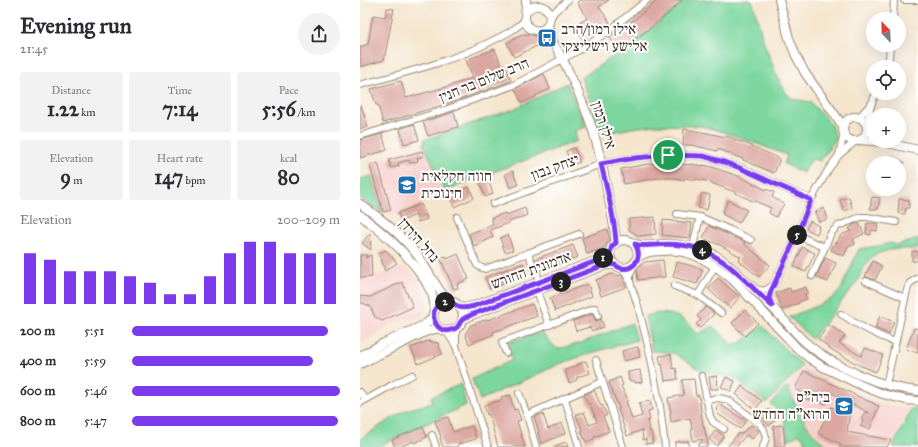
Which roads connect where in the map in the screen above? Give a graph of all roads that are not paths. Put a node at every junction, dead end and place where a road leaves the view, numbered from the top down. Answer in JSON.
{"nodes":[{"id":1,"x":526,"y":0,"type":"edge"},
{"id":2,"x":647,"y":0,"type":"edge"},
{"id":3,"x":779,"y":0,"type":"edge"},
{"id":4,"x":894,"y":0,"type":"edge"},
{"id":5,"x":904,"y":0,"type":"edge"},
{"id":6,"x":918,"y":0,"type":"edge"},
{"id":7,"x":566,"y":1,"type":"edge"},
{"id":8,"x":538,"y":4,"type":"edge"},
{"id":9,"x":893,"y":12,"type":"edge"},
{"id":10,"x":526,"y":16,"type":"junction"},
{"id":11,"x":549,"y":22,"type":"junction"},
{"id":12,"x":536,"y":30,"type":"junction"},
{"id":13,"x":511,"y":32,"type":"junction"},
{"id":14,"x":552,"y":42,"type":"junction"},
{"id":15,"x":563,"y":60,"type":"junction"},
{"id":16,"x":360,"y":85,"type":"edge"},
{"id":17,"x":873,"y":100,"type":"edge"},
{"id":18,"x":872,"y":103,"type":"junction"},
{"id":19,"x":871,"y":108,"type":"edge"},
{"id":20,"x":831,"y":109,"type":"junction"},
{"id":21,"x":855,"y":117,"type":"junction"},
{"id":22,"x":866,"y":125,"type":"joint"},
{"id":23,"x":843,"y":128,"type":"junction"},
{"id":24,"x":360,"y":136,"type":"edge"},
{"id":25,"x":858,"y":140,"type":"junction"},
{"id":26,"x":866,"y":141,"type":"edge"},
{"id":27,"x":906,"y":147,"type":"edge"},
{"id":28,"x":918,"y":150,"type":"edge"},
{"id":29,"x":839,"y":154,"type":"junction"},
{"id":30,"x":601,"y":164,"type":"junction"},
{"id":31,"x":811,"y":200,"type":"junction"},
{"id":32,"x":360,"y":204,"type":"edge"},
{"id":33,"x":493,"y":204,"type":"dead end"},
{"id":34,"x":677,"y":214,"type":"dead end"},
{"id":35,"x":360,"y":215,"type":"edge"},
{"id":36,"x":457,"y":217,"type":"dead end"},
{"id":37,"x":700,"y":217,"type":"junction"},
{"id":38,"x":896,"y":222,"type":"dead end"},
{"id":39,"x":614,"y":223,"type":"junction"},
{"id":40,"x":579,"y":234,"type":"dead end"},
{"id":41,"x":797,"y":235,"type":"junction"},
{"id":42,"x":625,"y":240,"type":"junction"},
{"id":43,"x":751,"y":240,"type":"dead end"},
{"id":44,"x":616,"y":243,"type":"junction"},
{"id":45,"x":635,"y":244,"type":"junction"},
{"id":46,"x":693,"y":246,"type":"junction"},
{"id":47,"x":824,"y":247,"type":"junction"},
{"id":48,"x":528,"y":253,"type":"junction"},
{"id":49,"x":610,"y":253,"type":"junction"},
{"id":50,"x":636,"y":261,"type":"junction"},
{"id":51,"x":618,"y":266,"type":"junction"},
{"id":52,"x":715,"y":266,"type":"junction"},
{"id":53,"x":812,"y":276,"type":"dead end"},
{"id":54,"x":918,"y":278,"type":"edge"},
{"id":55,"x":866,"y":281,"type":"dead end"},
{"id":56,"x":540,"y":282,"type":"junction"},
{"id":57,"x":630,"y":282,"type":"junction"},
{"id":58,"x":775,"y":283,"type":"junction"},
{"id":59,"x":674,"y":286,"type":"dead end"},
{"id":60,"x":750,"y":286,"type":"junction"},
{"id":61,"x":537,"y":291,"type":"junction"},
{"id":62,"x":698,"y":294,"type":"junction"},
{"id":63,"x":905,"y":298,"type":"junction"},
{"id":64,"x":449,"y":302,"type":"junction"},
{"id":65,"x":772,"y":306,"type":"junction"},
{"id":66,"x":460,"y":308,"type":"junction"},
{"id":67,"x":434,"y":313,"type":"junction"},
{"id":68,"x":721,"y":314,"type":"dead end"},
{"id":69,"x":841,"y":314,"type":"dead end"},
{"id":70,"x":598,"y":316,"type":"dead end"},
{"id":71,"x":462,"y":320,"type":"junction"},
{"id":72,"x":549,"y":325,"type":"junction"},
{"id":73,"x":456,"y":328,"type":"junction"},
{"id":74,"x":442,"y":329,"type":"junction"},
{"id":75,"x":895,"y":342,"type":"junction"},
{"id":76,"x":456,"y":346,"type":"junction"},
{"id":77,"x":506,"y":353,"type":"dead end"},
{"id":78,"x":360,"y":356,"type":"edge"},
{"id":79,"x":596,"y":360,"type":"dead end"},
{"id":80,"x":360,"y":364,"type":"edge"},
{"id":81,"x":412,"y":375,"type":"dead end"},
{"id":82,"x":702,"y":376,"type":"dead end"},
{"id":83,"x":602,"y":382,"type":"junction"},
{"id":84,"x":886,"y":385,"type":"junction"},
{"id":85,"x":918,"y":391,"type":"edge"},
{"id":86,"x":360,"y":392,"type":"edge"},
{"id":87,"x":519,"y":393,"type":"dead end"},
{"id":88,"x":565,"y":399,"type":"junction"},
{"id":89,"x":707,"y":401,"type":"junction"},
{"id":90,"x":918,"y":401,"type":"edge"},
{"id":91,"x":362,"y":402,"type":"edge"},
{"id":92,"x":527,"y":415,"type":"junction"},
{"id":93,"x":724,"y":429,"type":"dead end"},
{"id":94,"x":432,"y":435,"type":"dead end"},
{"id":95,"x":436,"y":447,"type":"edge"},
{"id":96,"x":488,"y":447,"type":"edge"},
{"id":97,"x":536,"y":447,"type":"edge"},
{"id":98,"x":578,"y":447,"type":"edge"},
{"id":99,"x":623,"y":447,"type":"edge"},
{"id":100,"x":665,"y":447,"type":"edge"},
{"id":101,"x":763,"y":447,"type":"edge"}],
"edges":[{"from":1,"to":10,"type":"street"},
{"from":2,"to":15,"type":"street","name":"הרב שלום בר חנין"},
{"from":3,"to":20,"type":"street"},
{"from":4,"to":9,"type":"street"},
{"from":5,"to":6,"type":"street"},
{"from":7,"to":8,"type":"street"},
{"from":7,"to":11,"type":"street"},
{"from":8,"to":10,"type":"street"},
{"from":8,"to":11,"type":"street"},
{"from":10,"to":12,"type":"street"},
{"from":10,"to":13,"type":"street"},
{"from":11,"to":12,"type":"street"},
{"from":11,"to":14,"type":"street","name":"אילן רמון"},
{"from":12,"to":13,"type":"street"},
{"from":12,"to":14,"type":"street","name":"אילן רמון"},
{"from":13,"to":16,"type":"street"},
{"from":14,"to":15,"type":"street","name":"אילן רמון"},
{"from":15,"to":24,"type":"street","name":"הרב שלום בר חנין"},
{"from":15,"to":30,"type":"street","name":"אילן רמון"},
{"from":17,"to":18,"type":"street"},
{"from":18,"to":19,"type":"street"},
{"from":18,"to":21,"type":"street"},
{"from":20,"to":21,"type":"street"},
{"from":20,"to":23,"type":"street"},
{"from":21,"to":22,"type":"street"},
{"from":21,"to":23,"type":"street"},
{"from":22,"to":25,"type":"street"},
{"from":23,"to":25,"type":"street"},
{"from":23,"to":29,"type":"street"},
{"from":25,"to":26,"type":"street"},
{"from":25,"to":29,"type":"street"},
{"from":27,"to":28,"type":"street"},
{"from":29,"to":31,"type":"street"},
{"from":30,"to":31,"type":"street","name":"יצחק נבון"},
{"from":30,"to":33,"type":"street","name":"יצחק נבון"},
{"from":30,"to":39,"type":"street","name":"אילן רמון"},
{"from":31,"to":41,"type":"street"},
{"from":32,"to":64,"type":"street","name":"נחל הירדן"},
{"from":34,"to":37,"type":"street"},
{"from":35,"to":67,"type":"street","name":"נחל הירדן"},
{"from":36,"to":48,"type":"street"},
{"from":37,"to":43,"type":"street"},
{"from":37,"to":46,"type":"street"},
{"from":38,"to":47,"type":"street"},
{"from":39,"to":42,"type":"street","name":"אילן רמון"},
{"from":39,"to":44,"type":"street","name":"אילן רמון"},
{"from":40,"to":48,"type":"street"},
{"from":41,"to":47,"type":"street"},
{"from":41,"to":58,"type":"street"},
{"from":42,"to":44,"type":"street"},
{"from":42,"to":45,"type":"street"},
{"from":44,"to":49,"type":"street"},
{"from":45,"to":46,"type":"street"},
{"from":45,"to":50,"type":"street"},
{"from":46,"to":60,"type":"street"},
{"from":47,"to":53,"type":"street"},
{"from":48,"to":56,"type":"street"},
{"from":49,"to":51,"type":"street"},
{"from":49,"to":56,"type":"street","name":"אדמונית החורש"},
{"from":50,"to":51,"type":"street"},
{"from":50,"to":52,"type":"street"},
{"from":50,"to":57,"type":"street"},
{"from":51,"to":57,"type":"street"},
{"from":51,"to":61,"type":"street","name":"אדמונית החורש"},
{"from":52,"to":62,"type":"street"},
{"from":52,"to":90,"type":"street"},
{"from":54,"to":63,"type":"street"},
{"from":55,"to":63,"type":"street"},
{"from":56,"to":66,"type":"street","name":"אדמונית החורש"},
{"from":57,"to":100,"type":"street"},
{"from":58,"to":60,"type":"street"},
{"from":58,"to":65,"type":"street"},
{"from":59,"to":62,"type":"street"},
{"from":60,"to":65,"type":"street"},
{"from":61,"to":71,"type":"street","name":"אדמונית החורש"},
{"from":61,"to":72,"type":"street"},
{"from":62,"to":68,"type":"street"},
{"from":63,"to":75,"type":"street"},
{"from":64,"to":66,"type":"street"},
{"from":64,"to":67,"type":"street"},
{"from":65,"to":84,"type":"street"},
{"from":66,"to":71,"type":"street"},
{"from":67,"to":74,"type":"street"},
{"from":67,"to":78,"type":"street"},
{"from":69,"to":75,"type":"street"},
{"from":70,"to":72,"type":"street"},
{"from":71,"to":73,"type":"street"},
{"from":72,"to":77,"type":"street"},
{"from":73,"to":74,"type":"street"},
{"from":73,"to":76,"type":"street"},
{"from":74,"to":76,"type":"street"},
{"from":74,"to":80,"type":"street"},
{"from":75,"to":84,"type":"street"},
{"from":76,"to":96,"type":"street"},
{"from":79,"to":83,"type":"street"},
{"from":81,"to":91,"type":"street"},
{"from":82,"to":89,"type":"street"},
{"from":83,"to":88,"type":"street"},
{"from":83,"to":99,"type":"street"},
{"from":84,"to":85,"type":"street"},
{"from":86,"to":91,"type":"street"},
{"from":87,"to":92,"type":"street"},
{"from":88,"to":92,"type":"street"},
{"from":88,"to":98,"type":"street"},
{"from":89,"to":93,"type":"street"},
{"from":89,"to":101,"type":"street"},
{"from":92,"to":97,"type":"street"},
{"from":94,"to":95,"type":"street"}]}
